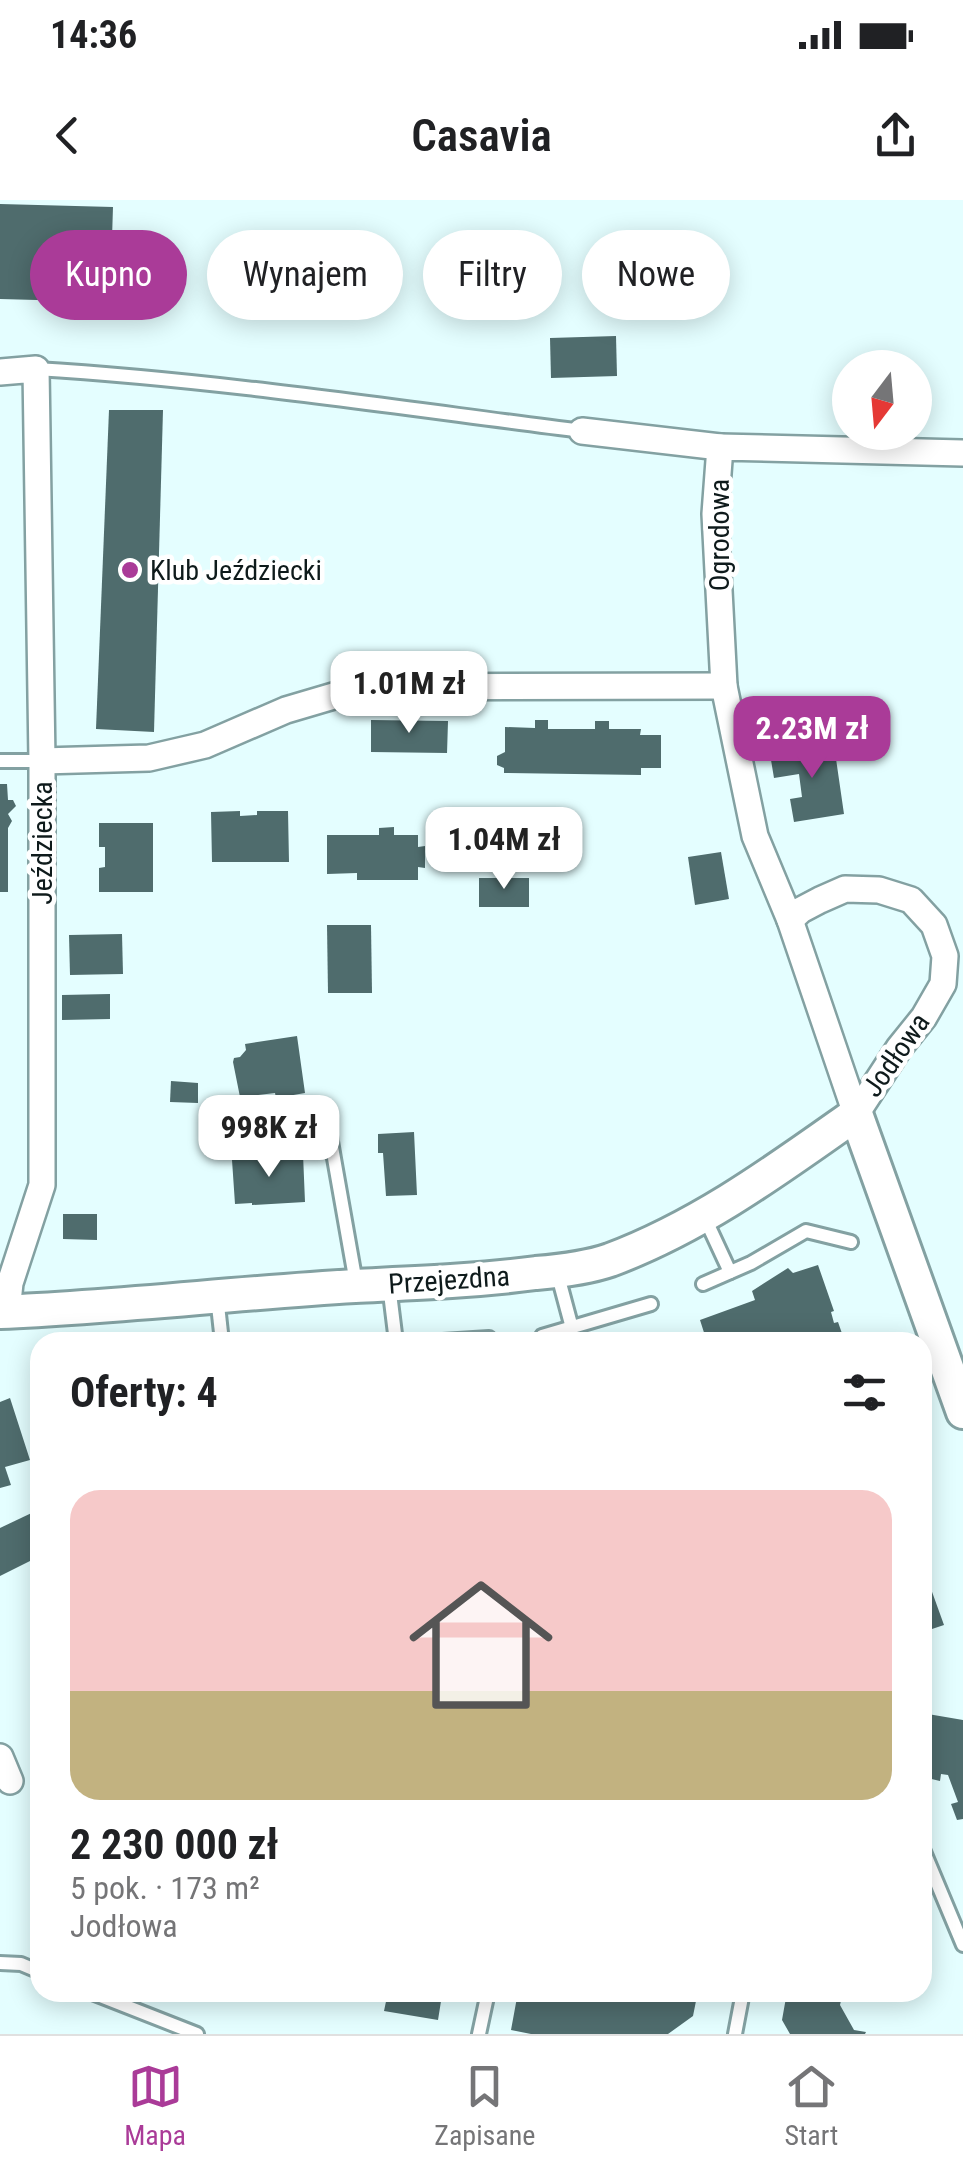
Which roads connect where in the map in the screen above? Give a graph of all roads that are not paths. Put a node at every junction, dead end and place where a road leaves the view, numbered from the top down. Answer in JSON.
{"nodes":[{"id":1,"x":36,"y":369,"type":"junction"},
{"id":2,"x":0,"y":372,"type":"edge"},
{"id":3,"x":582,"y":431,"type":"joint"},
{"id":4,"x":720,"y":447,"type":"junction"},
{"id":5,"x":963,"y":453,"type":"edge"},
{"id":6,"x":724,"y":686,"type":"junction"},
{"id":7,"x":0,"y":761,"type":"edge"},
{"id":8,"x":42,"y":761,"type":"junction"},
{"id":9,"x":790,"y":920,"type":"junction"},
{"id":10,"x":954,"y":953,"type":"edge"},
{"id":11,"x":856,"y":1114,"type":"junction"},
{"id":12,"x":329,"y":1130,"type":"dead end"},
{"id":13,"x":704,"y":1216,"type":"junction"},
{"id":14,"x":851,"y":1242,"type":"dead end"},
{"id":15,"x":557,"y":1271,"type":"junction"},
{"id":16,"x":730,"y":1272,"type":"junction"},
{"id":17,"x":703,"y":1284,"type":"dead end"},
{"id":18,"x":390,"y":1285,"type":"junction"},
{"id":19,"x":356,"y":1286,"type":"junction"},
{"id":20,"x":217,"y":1296,"type":"junction"},
{"id":21,"x":650,"y":1304,"type":"dead end"},
{"id":22,"x":3,"y":1312,"type":"edge"},
{"id":23,"x":572,"y":1328,"type":"junction"},
{"id":24,"x":221,"y":1332,"type":"edge"},
{"id":25,"x":395,"y":1332,"type":"edge"},
{"id":26,"x":557,"y":1332,"type":"edge"},
{"id":27,"x":963,"y":1412,"type":"edge"},
{"id":28,"x":932,"y":1871,"type":"edge"},
{"id":29,"x":963,"y":1944,"type":"edge"},
{"id":30,"x":0,"y":1963,"type":"edge"},
{"id":31,"x":30,"y":1968,"type":"edge"},
{"id":32,"x":115,"y":2002,"type":"edge"},
{"id":33,"x":486,"y":2002,"type":"edge"},
{"id":34,"x":740,"y":2002,"type":"edge"},
{"id":35,"x":197,"y":2034,"type":"edge"},
{"id":36,"x":479,"y":2034,"type":"edge"},
{"id":37,"x":735,"y":2034,"type":"edge"}],
"edges":[{"from":1,"to":2,"type":"street"},
{"from":1,"to":3,"type":"lane"},
{"from":1,"to":8,"type":"street","name":"Jeździecka"},
{"from":3,"to":4,"type":"street"},
{"from":4,"to":5,"type":"street","name":"Ogrodowa"},
{"from":4,"to":6,"type":"street","name":"Ogrodowa"},
{"from":6,"to":8,"type":"street"},
{"from":6,"to":9,"type":"street","name":"Jodłowa"},
{"from":7,"to":8,"type":"lane"},
{"from":8,"to":22,"type":"street","name":"Jeździecka"},
{"from":9,"to":10,"type":"street","name":"Jodłowa"},
{"from":9,"to":11,"type":"street","name":"Jodłowa"},
{"from":10,"to":11,"type":"street","name":"Jodłowa"},
{"from":11,"to":13,"type":"street","name":"Przejezdna"},
{"from":11,"to":27,"type":"street","name":"Jodłowa"},
{"from":12,"to":19,"type":"lane"},
{"from":13,"to":15,"type":"street","name":"Przejezdna"},
{"from":13,"to":16,"type":"lane"},
{"from":14,"to":16,"type":"lane"},
{"from":15,"to":18,"type":"street","name":"Przejezdna"},
{"from":15,"to":23,"type":"lane"},
{"from":16,"to":17,"type":"lane"},
{"from":18,"to":19,"type":"street","name":"Przejezdna"},
{"from":18,"to":25,"type":"lane"},
{"from":19,"to":20,"type":"street","name":"Przejezdna"},
{"from":20,"to":22,"type":"street","name":"Przejezdna"},
{"from":20,"to":24,"type":"lane"},
{"from":21,"to":23,"type":"lane"},
{"from":23,"to":26,"type":"lane"},
{"from":28,"to":29,"type":"lane"},
{"from":30,"to":31,"type":"lane"},
{"from":32,"to":35,"type":"lane"},
{"from":33,"to":36,"type":"lane"},
{"from":34,"to":37,"type":"lane"}]}
